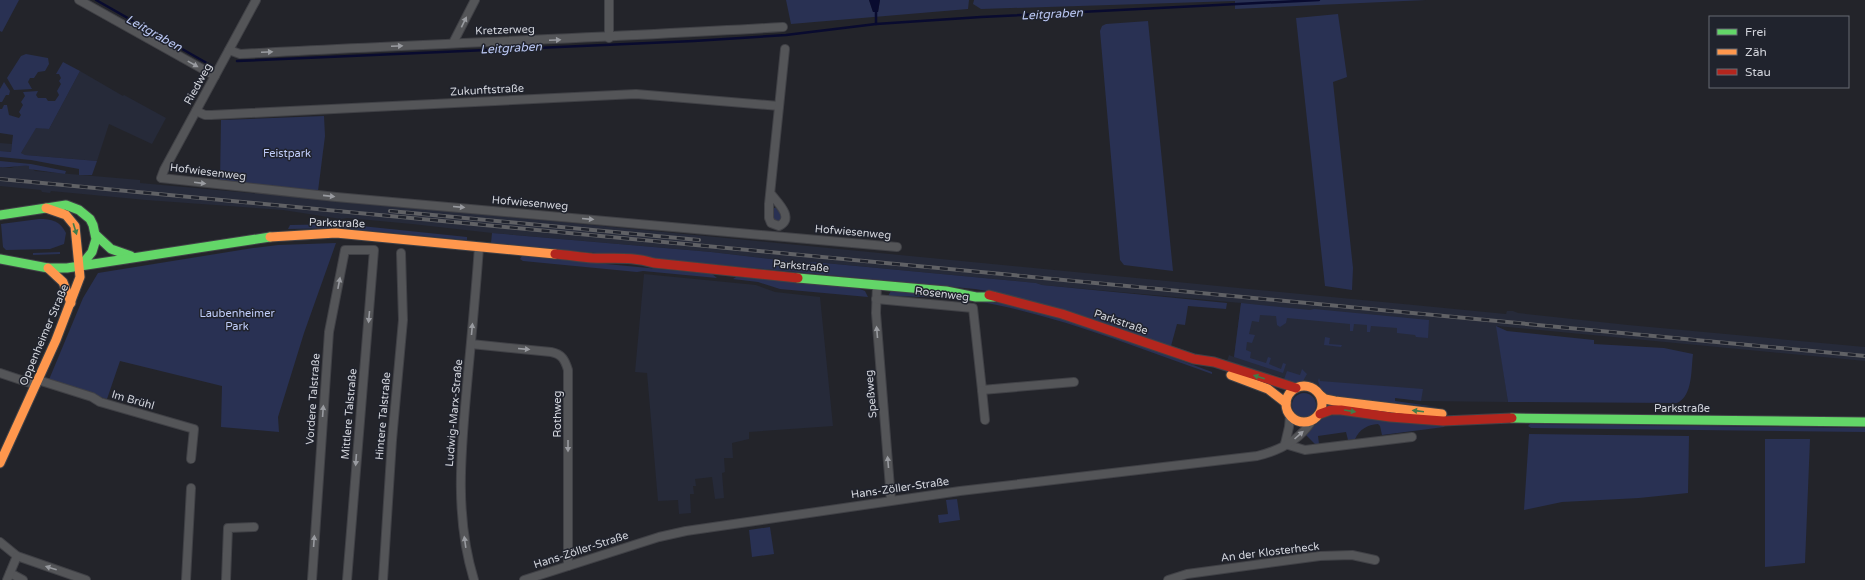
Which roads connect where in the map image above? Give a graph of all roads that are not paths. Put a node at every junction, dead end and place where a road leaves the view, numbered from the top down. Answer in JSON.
{"nodes":[{"id":1,"x":79,"y":0,"type":"edge"},
{"id":2,"x":256,"y":0,"type":"edge"},
{"id":3,"x":475,"y":0,"type":"edge"},
{"id":4,"x":608,"y":0,"type":"edge"},
{"id":5,"x":783,"y":27,"type":"dead end"},
{"id":6,"x":609,"y":38,"type":"junction"},
{"id":7,"x":453,"y":43,"type":"junction"},
{"id":8,"x":785,"y":49,"type":"dead end"},
{"id":9,"x":229,"y":50,"type":"junction"},
{"id":10,"x":215,"y":76,"type":"junction"},
{"id":11,"x":779,"y":106,"type":"junction"},
{"id":12,"x":196,"y":111,"type":"junction"},
{"id":13,"x":161,"y":178,"type":"joint"},
{"id":14,"x":771,"y":194,"type":"junction"},
{"id":15,"x":46,"y":208,"type":"junction"},
{"id":16,"x":0,"y":215,"type":"edge"},
{"id":17,"x":774,"y":225,"type":"junction"},
{"id":18,"x":96,"y":235,"type":"junction"},
{"id":19,"x":774,"y":236,"type":"junction"},
{"id":20,"x":480,"y":247,"type":"junction"},
{"id":21,"x":897,"y":248,"type":"dead end"},
{"id":22,"x":374,"y":250,"type":"joint"},
{"id":23,"x":402,"y":253,"type":"dead end"},
{"id":24,"x":146,"y":256,"type":"junction"},
{"id":25,"x":0,"y":259,"type":"edge"},
{"id":26,"x":80,"y":267,"type":"junction"},
{"id":27,"x":48,"y":268,"type":"junction"},
{"id":28,"x":877,"y":285,"type":"junction"},
{"id":29,"x":876,"y":299,"type":"junction"},
{"id":30,"x":71,"y":303,"type":"junction"},
{"id":31,"x":471,"y":344,"type":"junction"},
{"id":32,"x":1194,"y":359,"type":"junction"},
{"id":33,"x":0,"y":373,"type":"edge"},
{"id":34,"x":1074,"y":382,"type":"dead end"},
{"id":35,"x":37,"y":383,"type":"junction"},
{"id":36,"x":1296,"y":388,"type":"junction"},
{"id":37,"x":982,"y":390,"type":"junction"},
{"id":38,"x":1320,"y":395,"type":"junction"},
{"id":39,"x":1286,"y":403,"type":"junction"},
{"id":40,"x":1320,"y":414,"type":"junction"},
{"id":41,"x":1290,"y":416,"type":"junction"},
{"id":42,"x":1499,"y":418,"type":"junction"},
{"id":43,"x":985,"y":420,"type":"dead end"},
{"id":44,"x":1311,"y":422,"type":"junction"},
{"id":45,"x":1865,"y":422,"type":"edge"},
{"id":46,"x":1412,"y":437,"type":"dead end"},
{"id":47,"x":1284,"y":444,"type":"junction"},
{"id":48,"x":191,"y":459,"type":"dead end"},
{"id":49,"x":0,"y":462,"type":"edge"},
{"id":50,"x":191,"y":488,"type":"dead end"},
{"id":51,"x":891,"y":500,"type":"junction"},
{"id":52,"x":254,"y":527,"type":"dead end"},
{"id":53,"x":0,"y":542,"type":"edge"},
{"id":54,"x":17,"y":556,"type":"junction"},
{"id":55,"x":1375,"y":560,"type":"dead end"},
{"id":56,"x":568,"y":566,"type":"junction"},
{"id":57,"x":8,"y":576,"type":"edge"},
{"id":58,"x":23,"y":580,"type":"edge"},
{"id":59,"x":86,"y":580,"type":"edge"},
{"id":60,"x":186,"y":580,"type":"edge"},
{"id":61,"x":226,"y":580,"type":"edge"},
{"id":62,"x":312,"y":580,"type":"edge"},
{"id":63,"x":347,"y":580,"type":"edge"},
{"id":64,"x":383,"y":580,"type":"edge"},
{"id":65,"x":474,"y":580,"type":"edge"},
{"id":66,"x":524,"y":580,"type":"edge"},
{"id":67,"x":1168,"y":580,"type":"edge"}],
"edges":[{"from":1,"to":10,"type":"street","one_way":true},
{"from":2,"to":9,"type":"street","name":"Riedweg"},
{"from":7,"to":3,"type":"street","one_way":true},
{"from":4,"to":6,"type":"street"},
{"from":5,"to":6,"type":"street","name":"Kretzerweg"},
{"from":7,"to":6,"type":"street","name":"Kretzerweg","one_way":true},
{"from":9,"to":7,"type":"street","name":"Kretzerweg","one_way":true},
{"from":8,"to":11,"type":"street"},
{"from":9,"to":10,"type":"street","name":"Riedweg"},
{"from":10,"to":12,"type":"street","name":"Riedweg"},
{"from":11,"to":12,"type":"street","name":"Zukunftstraße"},
{"from":11,"to":14,"type":"street"},
{"from":12,"to":13,"type":"street","name":"Riedweg"},
{"from":13,"to":19,"type":"street","name":"Hofwiesenweg","one_way":true},
{"from":14,"to":17,"type":"street"},
{"from":14,"to":17,"type":"street"},
{"from":15,"to":16,"type":"main road"},
{"from":15,"to":18,"type":"main road"},
{"from":15,"to":26,"type":"main road","one_way":true},
{"from":17,"to":19,"type":"street"},
{"from":18,"to":24,"type":"main road"},
{"from":18,"to":26,"type":"main road"},
{"from":19,"to":21,"type":"street","name":"Hofwiesenweg"},
{"from":20,"to":24,"type":"main road","name":"Parkstraße"},
{"from":20,"to":28,"type":"main road","name":"Parkstraße"},
{"from":31,"to":20,"type":"street","name":"Ludwig-Marx-Straße","one_way":true},
{"from":62,"to":22,"type":"street","name":"Vordere Talstraße","one_way":true},
{"from":22,"to":63,"type":"street","name":"Mittlere Talstraße","one_way":true},
{"from":23,"to":64,"type":"street","name":"Hintere Talstraße"},
{"from":24,"to":26,"type":"main road","name":"Parkstraße"},
{"from":25,"to":27,"type":"main road","name":"Oppenheimer Straße"},
{"from":26,"to":27,"type":"main road","name":"Oppenheimer Straße"},
{"from":26,"to":30,"type":"main road","name":"Oppenheimer Straße"},
{"from":27,"to":30,"type":"main road"},
{"from":28,"to":29,"type":"street","name":"Speßweg"},
{"from":28,"to":32,"type":"main road","name":"Parkstraße"},
{"from":29,"to":37,"type":"street","name":"Rosenweg"},
{"from":51,"to":29,"type":"street","name":"Speßweg","one_way":true},
{"from":30,"to":35,"type":"main road","name":"Oppenheimer Straße"},
{"from":31,"to":56,"type":"street","name":"Rothweg","one_way":true},
{"from":65,"to":31,"type":"street","name":"Ludwig-Marx-Straße","one_way":true},
{"from":36,"to":32,"type":"main road","name":"Parkstraße","one_way":true},
{"from":32,"to":39,"type":"main road","name":"Parkstraße"},
{"from":33,"to":35,"type":"street"},
{"from":34,"to":37,"type":"street"},
{"from":35,"to":48,"type":"street","name":"Im Brühl"},
{"from":35,"to":49,"type":"main road","name":"Oppenheimer Straße"},
{"from":36,"to":38,"type":"main road"},
{"from":36,"to":39,"type":"main road"},
{"from":37,"to":43,"type":"street","name":"Rosenweg"},
{"from":38,"to":40,"type":"main road"},
{"from":42,"to":38,"type":"main road","name":"Parkstraße","one_way":true},
{"from":39,"to":41,"type":"main road"},
{"from":40,"to":42,"type":"main road","name":"Parkstraße","one_way":true},
{"from":40,"to":44,"type":"main road"},
{"from":41,"to":44,"type":"main road"},
{"from":41,"to":47,"type":"street"},
{"from":42,"to":45,"type":"main road","name":"Parkstraße"},
{"from":47,"to":44,"type":"street","name":"Hans-Zöller-Straße","one_way":true},
{"from":46,"to":47,"type":"street"},
{"from":47,"to":51,"type":"street","name":"Hans-Zöller-Straße"},
{"from":50,"to":60,"type":"street"},
{"from":51,"to":56,"type":"street","name":"Hans-Zöller-Straße"},
{"from":52,"to":61,"type":"street"},
{"from":53,"to":54,"type":"street"},
{"from":54,"to":57,"type":"street"},
{"from":59,"to":54,"type":"street","one_way":true},
{"from":55,"to":67,"type":"street","name":"An der Klosterheck"},
{"from":56,"to":66,"type":"street","name":"Hans-Zöller-Straße"},
{"from":57,"to":58,"type":"street"}]}
